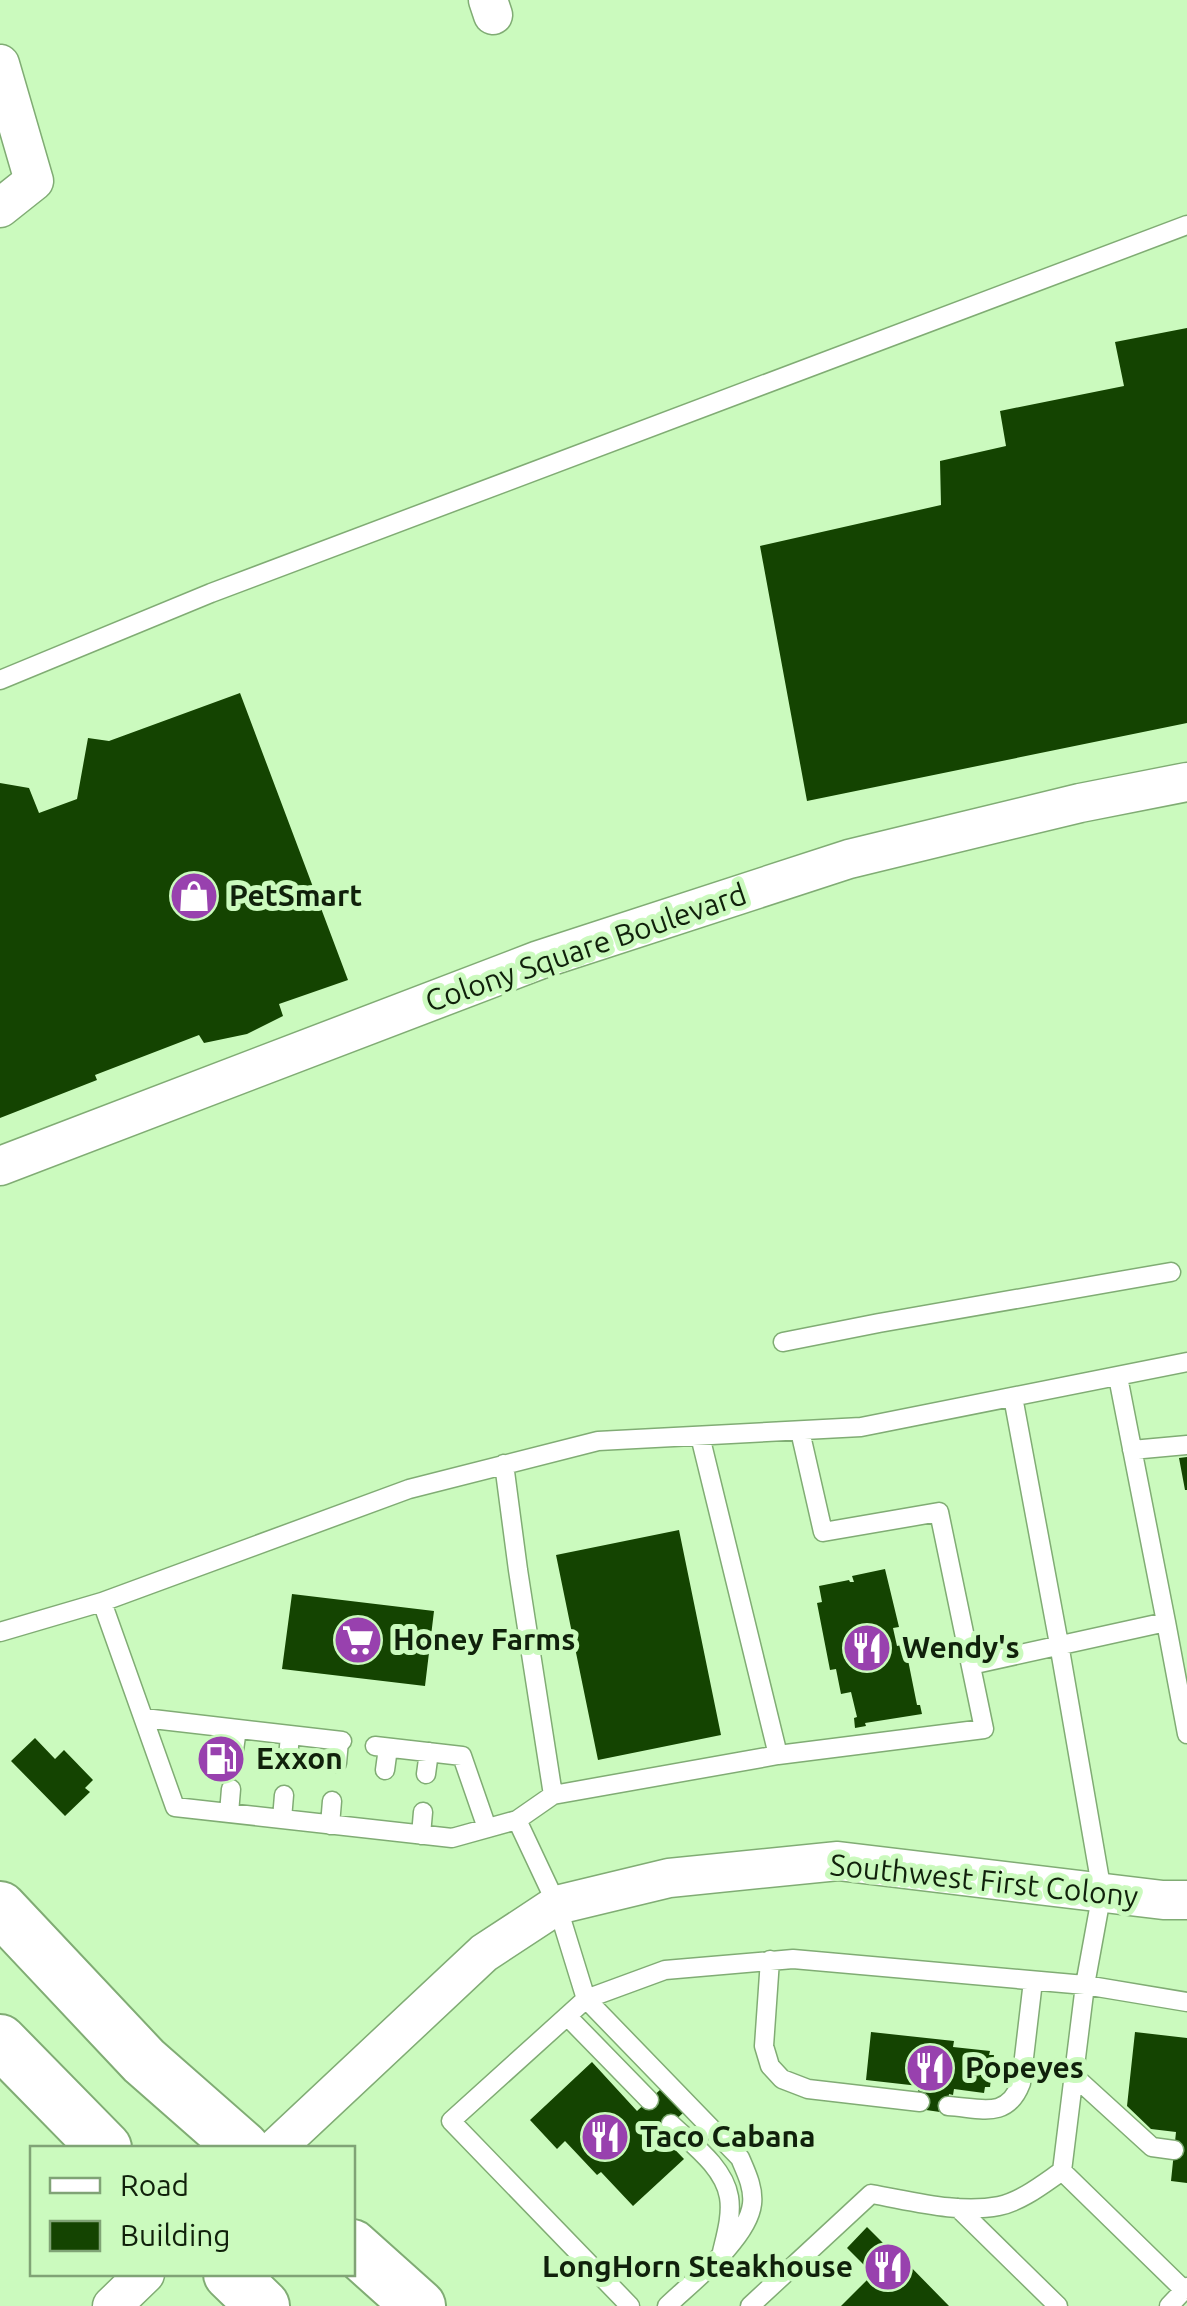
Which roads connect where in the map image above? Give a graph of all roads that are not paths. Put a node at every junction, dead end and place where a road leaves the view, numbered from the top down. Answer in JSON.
{"nodes":[{"id":1,"x":0,"y":64,"type":"edge"},
{"id":2,"x":17,"y":178,"type":"edge"},
{"id":3,"x":0,"y":208,"type":"edge"},
{"id":4,"x":1187,"y":225,"type":"edge"},
{"id":5,"x":0,"y":680,"type":"edge"},
{"id":6,"x":1187,"y":782,"type":"edge"},
{"id":7,"x":0,"y":1166,"type":"edge"},
{"id":8,"x":1171,"y":1272,"type":"dead end"},
{"id":9,"x":783,"y":1342,"type":"dead end"},
{"id":10,"x":1187,"y":1362,"type":"edge"},
{"id":11,"x":1118,"y":1377,"type":"junction"},
{"id":12,"x":1013,"y":1397,"type":"junction"},
{"id":13,"x":800,"y":1431,"type":"junction"},
{"id":14,"x":700,"y":1436,"type":"junction"},
{"id":15,"x":1187,"y":1445,"type":"edge"},
{"id":16,"x":1132,"y":1450,"type":"junction"},
{"id":17,"x":504,"y":1464,"type":"junction"},
{"id":18,"x":102,"y":1602,"type":"junction"},
{"id":19,"x":1166,"y":1622,"type":"junction"},
{"id":20,"x":0,"y":1632,"type":"edge"},
{"id":21,"x":1060,"y":1644,"type":"junction"},
{"id":22,"x":971,"y":1665,"type":"junction"},
{"id":23,"x":144,"y":1718,"type":"junction"},
{"id":24,"x":237,"y":1729,"type":"junction"},
{"id":25,"x":1187,"y":1734,"type":"edge"},
{"id":26,"x":290,"y":1736,"type":"junction"},
{"id":27,"x":234,"y":1750,"type":"dead end"},
{"id":28,"x":429,"y":1752,"type":"junction"},
{"id":29,"x":778,"y":1754,"type":"junction"},
{"id":30,"x":288,"y":1757,"type":"dead end"},
{"id":31,"x":336,"y":1763,"type":"dead end"},
{"id":32,"x":385,"y":1770,"type":"dead end"},
{"id":33,"x":426,"y":1774,"type":"dead end"},
{"id":34,"x":231,"y":1789,"type":"dead end"},
{"id":35,"x":284,"y":1795,"type":"dead end"},
{"id":36,"x":553,"y":1795,"type":"junction"},
{"id":37,"x":332,"y":1801,"type":"dead end"},
{"id":38,"x":380,"y":1808,"type":"dead end"},
{"id":39,"x":422,"y":1812,"type":"dead end"},
{"id":40,"x":229,"y":1813,"type":"junction"},
{"id":41,"x":282,"y":1819,"type":"junction"},
{"id":42,"x":517,"y":1820,"type":"junction"},
{"id":43,"x":330,"y":1824,"type":"junction"},
{"id":44,"x":487,"y":1828,"type":"junction"},
{"id":45,"x":378,"y":1830,"type":"junction"},
{"id":46,"x":421,"y":1834,"type":"junction"},
{"id":47,"x":1102,"y":1892,"type":"junction"},
{"id":48,"x":1187,"y":1900,"type":"edge"},
{"id":49,"x":556,"y":1904,"type":"junction"},
{"id":50,"x":0,"y":1908,"type":"edge"},
{"id":51,"x":770,"y":1960,"type":"junction"},
{"id":52,"x":1033,"y":1980,"type":"junction"},
{"id":53,"x":1085,"y":1985,"type":"junction"},
{"id":54,"x":586,"y":2000,"type":"junction"},
{"id":55,"x":1187,"y":2002,"type":"edge"},
{"id":56,"x":566,"y":2016,"type":"junction"},
{"id":57,"x":0,"y":2041,"type":"edge"},
{"id":58,"x":1074,"y":2076,"type":"junction"},
{"id":59,"x":649,"y":2100,"type":"dead end"},
{"id":60,"x":920,"y":2102,"type":"dead end"},
{"id":61,"x":948,"y":2106,"type":"dead end"},
{"id":62,"x":672,"y":2124,"type":"dead end"},
{"id":63,"x":103,"y":2146,"type":"edge"},
{"id":64,"x":241,"y":2146,"type":"edge"},
{"id":65,"x":278,"y":2146,"type":"edge"},
{"id":66,"x":1174,"y":2150,"type":"dead end"},
{"id":67,"x":1062,"y":2171,"type":"junction"},
{"id":68,"x":958,"y":2208,"type":"junction"},
{"id":69,"x":355,"y":2249,"type":"edge"},
{"id":70,"x":722,"y":2252,"type":"junction"},
{"id":71,"x":143,"y":2276,"type":"edge"},
{"id":72,"x":232,"y":2276,"type":"edge"},
{"id":73,"x":1186,"y":2288,"type":"edge"},
{"id":74,"x":112,"y":2306,"type":"edge"},
{"id":75,"x":263,"y":2306,"type":"edge"},
{"id":76,"x":419,"y":2306,"type":"edge"},
{"id":77,"x":630,"y":2306,"type":"edge"},
{"id":78,"x":667,"y":2306,"type":"edge"},
{"id":79,"x":750,"y":2306,"type":"edge"},
{"id":80,"x":1058,"y":2306,"type":"edge"},
{"id":81,"x":1169,"y":2306,"type":"edge"}],
"edges":[{"from":1,"to":2,"type":"street"},
{"from":2,"to":3,"type":"street"},
{"from":4,"to":5,"type":"lane"},
{"from":6,"to":7,"type":"street","name":"Colony Square Boulevard"},
{"from":8,"to":9,"type":"lane"},
{"from":10,"to":11,"type":"lane"},
{"from":11,"to":12,"type":"lane"},
{"from":11,"to":16,"type":"lane"},
{"from":12,"to":13,"type":"lane"},
{"from":12,"to":21,"type":"lane"},
{"from":13,"to":14,"type":"lane"},
{"from":13,"to":22,"type":"lane"},
{"from":14,"to":17,"type":"lane"},
{"from":14,"to":29,"type":"lane"},
{"from":15,"to":16,"type":"lane"},
{"from":16,"to":19,"type":"lane"},
{"from":17,"to":18,"type":"lane"},
{"from":17,"to":36,"type":"lane"},
{"from":18,"to":20,"type":"lane"},
{"from":18,"to":23,"type":"lane"},
{"from":19,"to":21,"type":"lane"},
{"from":19,"to":25,"type":"lane"},
{"from":21,"to":22,"type":"lane"},
{"from":21,"to":47,"type":"lane"},
{"from":22,"to":29,"type":"lane"},
{"from":23,"to":24,"type":"lane"},
{"from":23,"to":40,"type":"lane"},
{"from":24,"to":26,"type":"lane"},
{"from":24,"to":27,"type":"lane"},
{"from":26,"to":30,"type":"lane"},
{"from":26,"to":31,"type":"lane"},
{"from":28,"to":32,"type":"lane"},
{"from":28,"to":33,"type":"lane"},
{"from":28,"to":44,"type":"lane"},
{"from":29,"to":36,"type":"lane"},
{"from":34,"to":40,"type":"lane"},
{"from":35,"to":41,"type":"lane"},
{"from":36,"to":42,"type":"lane"},
{"from":37,"to":43,"type":"lane"},
{"from":38,"to":45,"type":"lane"},
{"from":39,"to":46,"type":"lane"},
{"from":40,"to":41,"type":"lane"},
{"from":41,"to":43,"type":"lane"},
{"from":42,"to":44,"type":"lane"},
{"from":42,"to":49,"type":"lane"},
{"from":43,"to":45,"type":"lane"},
{"from":44,"to":46,"type":"lane"},
{"from":45,"to":46,"type":"lane"},
{"from":47,"to":48,"type":"street","name":"Southwest First Colony"},
{"from":47,"to":49,"type":"street","name":"Southwest First Colony"},
{"from":47,"to":53,"type":"lane"},
{"from":49,"to":54,"type":"lane"},
{"from":49,"to":65,"type":"street","name":"Southwest First Colony"},
{"from":50,"to":64,"type":"main road"},
{"from":51,"to":52,"type":"lane"},
{"from":51,"to":54,"type":"lane"},
{"from":51,"to":60,"type":"lane"},
{"from":52,"to":53,"type":"lane"},
{"from":52,"to":61,"type":"lane"},
{"from":53,"to":55,"type":"lane"},
{"from":53,"to":58,"type":"lane"},
{"from":54,"to":56,"type":"lane"},
{"from":54,"to":70,"type":"lane"},
{"from":56,"to":59,"type":"lane"},
{"from":56,"to":77,"type":"lane"},
{"from":57,"to":63,"type":"main road"},
{"from":58,"to":66,"type":"lane"},
{"from":58,"to":67,"type":"lane"},
{"from":62,"to":70,"type":"lane"},
{"from":67,"to":68,"type":"lane"},
{"from":67,"to":73,"type":"lane"},
{"from":68,"to":79,"type":"lane"},
{"from":68,"to":80,"type":"lane"},
{"from":69,"to":76,"type":"main road"},
{"from":70,"to":78,"type":"lane"},
{"from":71,"to":74,"type":"street"},
{"from":72,"to":75,"type":"main road"},
{"from":73,"to":81,"type":"lane"}]}
